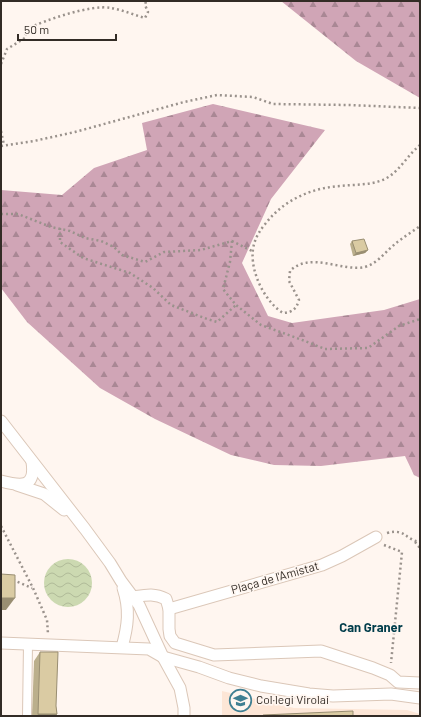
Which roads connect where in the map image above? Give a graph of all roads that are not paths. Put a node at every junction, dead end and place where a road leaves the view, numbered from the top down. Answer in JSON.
{"nodes":[{"id":1,"x":1,"y":421,"type":"edge"},
{"id":2,"x":32,"y":462,"type":"junction"},
{"id":3,"x":1,"y":481,"type":"edge"},
{"id":4,"x":17,"y":485,"type":"junction"},
{"id":5,"x":85,"y":529,"type":"junction"},
{"id":6,"x":376,"y":537,"type":"road end"},
{"id":7,"x":121,"y":582,"type":"junction"},
{"id":8,"x":133,"y":597,"type":"junction"},
{"id":9,"x":169,"y":609,"type":"junction"},
{"id":10,"x":1,"y":643,"type":"edge"},
{"id":11,"x":28,"y":644,"type":"junction"},
{"id":12,"x":122,"y":647,"type":"junction"},
{"id":13,"x":163,"y":657,"type":"junction"},
{"id":14,"x":199,"y":667,"type":"junction"},
{"id":15,"x":420,"y":683,"type":"edge"},
{"id":16,"x":180,"y":688,"type":"junction"},
{"id":17,"x":420,"y":698,"type":"edge"},
{"id":18,"x":27,"y":716,"type":"edge"},
{"id":19,"x":184,"y":716,"type":"edge"}],
"edges":[{"from":1,"to":2,"type":"street"},
{"from":2,"to":4,"type":"street"},
{"from":2,"to":5,"type":"street"},
{"from":3,"to":4,"type":"street"},
{"from":4,"to":5,"type":"street"},
{"from":5,"to":7,"type":"street"},
{"from":6,"to":9,"type":"street","name":"Plaça de l'Amistat"},
{"from":7,"to":8,"type":"street"},
{"from":7,"to":12,"type":"street"},
{"from":8,"to":9,"type":"street"},
{"from":8,"to":13,"type":"street"},
{"from":9,"to":15,"type":"street"},
{"from":10,"to":11,"type":"street"},
{"from":11,"to":12,"type":"street"},
{"from":11,"to":18,"type":"street"},
{"from":12,"to":13,"type":"street"},
{"from":13,"to":14,"type":"street"},
{"from":13,"to":16,"type":"street"},
{"from":14,"to":16,"type":"street"},
{"from":14,"to":17,"type":"street"},
{"from":16,"to":19,"type":"street"}]}
